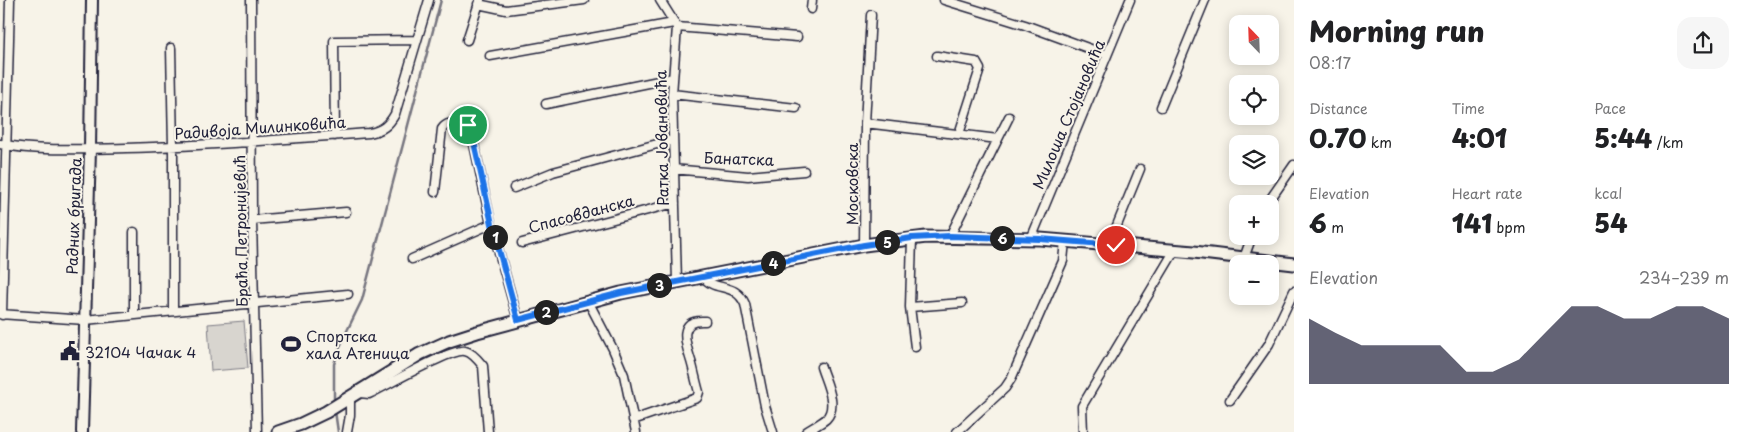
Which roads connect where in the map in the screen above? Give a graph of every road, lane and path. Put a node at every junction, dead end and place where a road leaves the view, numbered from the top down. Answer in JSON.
{"nodes":[{"id":1,"x":10,"y":0,"type":"edge"},
{"id":2,"x":92,"y":0,"type":"edge"},
{"id":3,"x":251,"y":0,"type":"edge"},
{"id":4,"x":429,"y":0,"type":"edge"},
{"id":5,"x":584,"y":0,"type":"edge"},
{"id":6,"x":660,"y":0,"type":"edge"},
{"id":7,"x":812,"y":0,"type":"edge"},
{"id":8,"x":944,"y":0,"type":"edge"},
{"id":9,"x":1130,"y":0,"type":"edge"},
{"id":10,"x":1206,"y":0,"type":"edge"},
{"id":11,"x":479,"y":2,"type":"edge"},
{"id":12,"x":811,"y":9,"type":"dead end"},
{"id":13,"x":871,"y":15,"type":"dead end"},
{"id":14,"x":676,"y":25,"type":"junction"},
{"id":15,"x":797,"y":37,"type":"dead end"},
{"id":16,"x":417,"y":40,"type":"junction"},
{"id":17,"x":467,"y":40,"type":"dead end"},
{"id":18,"x":171,"y":48,"type":"dead end"},
{"id":19,"x":1107,"y":54,"type":"junction"},
{"id":20,"x":490,"y":56,"type":"dead end"},
{"id":21,"x":937,"y":56,"type":"dead end"},
{"id":22,"x":673,"y":78,"type":"junction"},
{"id":23,"x":672,"y":94,"type":"junction"},
{"id":24,"x":546,"y":104,"type":"dead end"},
{"id":25,"x":796,"y":108,"type":"dead end"},
{"id":26,"x":1161,"y":108,"type":"dead end"},
{"id":27,"x":1009,"y":117,"type":"dead end"},
{"id":28,"x":865,"y":123,"type":"junction"},
{"id":29,"x":960,"y":134,"type":"junction"},
{"id":30,"x":335,"y":136,"type":"junction"},
{"id":31,"x":998,"y":139,"type":"junction"},
{"id":32,"x":672,"y":140,"type":"junction"},
{"id":33,"x":252,"y":141,"type":"junction"},
{"id":34,"x":3,"y":144,"type":"edge"},
{"id":35,"x":173,"y":146,"type":"junction"},
{"id":36,"x":90,"y":149,"type":"junction"},
{"id":37,"x":1294,"y":165,"type":"edge"},
{"id":38,"x":673,"y":169,"type":"junction"},
{"id":39,"x":1140,"y":169,"type":"dead end"},
{"id":40,"x":804,"y":171,"type":"dead end"},
{"id":41,"x":514,"y":188,"type":"dead end"},
{"id":42,"x":436,"y":192,"type":"dead end"},
{"id":43,"x":1273,"y":195,"type":"edge"},
{"id":44,"x":676,"y":203,"type":"junction"},
{"id":45,"x":346,"y":212,"type":"dead end"},
{"id":46,"x":252,"y":220,"type":"junction"},
{"id":47,"x":492,"y":224,"type":"junction"},
{"id":48,"x":134,"y":232,"type":"dead end"},
{"id":49,"x":2,"y":233,"type":"edge"},
{"id":50,"x":950,"y":236,"type":"junction"},
{"id":51,"x":912,"y":238,"type":"junction"},
{"id":52,"x":1031,"y":239,"type":"junction"},
{"id":53,"x":1065,"y":241,"type":"junction"},
{"id":54,"x":522,"y":243,"type":"dead end"},
{"id":55,"x":864,"y":245,"type":"junction"},
{"id":56,"x":1109,"y":245,"type":"junction"},
{"id":57,"x":1174,"y":250,"type":"junction"},
{"id":58,"x":1229,"y":256,"type":"edge"},
{"id":59,"x":412,"y":259,"type":"dead end"},
{"id":60,"x":1279,"y":262,"type":"edge"},
{"id":61,"x":1294,"y":264,"type":"edge"},
{"id":62,"x":703,"y":276,"type":"junction"},
{"id":63,"x":678,"y":282,"type":"junction"},
{"id":64,"x":1294,"y":291,"type":"edge"},
{"id":65,"x":348,"y":294,"type":"dead end"},
{"id":66,"x":588,"y":301,"type":"junction"},
{"id":67,"x":254,"y":303,"type":"junction"},
{"id":68,"x":962,"y":303,"type":"dead end"},
{"id":69,"x":910,"y":307,"type":"junction"},
{"id":70,"x":173,"y":311,"type":"junction"},
{"id":71,"x":1,"y":314,"type":"edge"},
{"id":72,"x":134,"y":315,"type":"junction"},
{"id":73,"x":85,"y":320,"type":"junction"},
{"id":74,"x":518,"y":320,"type":"junction"},
{"id":75,"x":705,"y":320,"type":"dead end"},
{"id":76,"x":915,"y":347,"type":"dead end"},
{"id":77,"x":821,"y":367,"type":"dead end"},
{"id":78,"x":352,"y":397,"type":"junction"},
{"id":79,"x":1230,"y":400,"type":"dead end"},
{"id":80,"x":633,"y":420,"type":"junction"},
{"id":81,"x":82,"y":432,"type":"edge"},
{"id":82,"x":257,"y":432,"type":"edge"},
{"id":83,"x":278,"y":432,"type":"edge"},
{"id":84,"x":347,"y":432,"type":"edge"},
{"id":85,"x":488,"y":432,"type":"edge"},
{"id":86,"x":636,"y":432,"type":"edge"},
{"id":87,"x":773,"y":432,"type":"edge"},
{"id":88,"x":806,"y":432,"type":"edge"},
{"id":89,"x":957,"y":432,"type":"edge"},
{"id":90,"x":1083,"y":432,"type":"edge"}],
"edges":[{"from":1,"to":34,"type":"street"},
{"from":2,"to":36,"type":"street","name":"Радних бригада"},
{"from":3,"to":33,"type":"street","name":"Браћа Петронијевић"},
{"from":4,"to":16,"type":"street","name":"Радивоја Милинковића"},
{"from":5,"to":11,"type":"street"},
{"from":6,"to":14,"type":"street"},
{"from":7,"to":12,"type":"street"},
{"from":8,"to":19,"type":"street"},
{"from":9,"to":19,"type":"street","name":"Милоша Стојановића"},
{"from":10,"to":26,"type":"street"},
{"from":11,"to":17,"type":"street"},
{"from":13,"to":28,"type":"street","name":"Московска"},
{"from":14,"to":15,"type":"street"},
{"from":14,"to":20,"type":"street"},
{"from":14,"to":22,"type":"street","name":"Ратка Јовановића"},
{"from":16,"to":30,"type":"street","name":"Радивоја Милинковића"},
{"from":16,"to":30,"type":"street"},
{"from":18,"to":35,"type":"street"},
{"from":19,"to":52,"type":"street","name":"Милоша Стојановића"},
{"from":21,"to":29,"type":"street"},
{"from":22,"to":23,"type":"street","name":"Ратка Јовановића"},
{"from":22,"to":24,"type":"street"},
{"from":23,"to":25,"type":"street"},
{"from":23,"to":32,"type":"street","name":"Ратка Јовановића"},
{"from":27,"to":31,"type":"street"},
{"from":28,"to":29,"type":"street"},
{"from":28,"to":55,"type":"street","name":"Московска"},
{"from":29,"to":31,"type":"street"},
{"from":30,"to":33,"type":"street","name":"Радивоја Милинковића"},
{"from":31,"to":50,"type":"street"},
{"from":32,"to":38,"type":"street","name":"Ратка Јовановића"},
{"from":32,"to":41,"type":"street"},
{"from":33,"to":35,"type":"street","name":"Радивоја Милинковића"},
{"from":33,"to":46,"type":"street","name":"Браћа Петронијевић"},
{"from":34,"to":36,"type":"street","name":"Радивоја Милинковића"},
{"from":34,"to":49,"type":"street"},
{"from":35,"to":36,"type":"street","name":"Радивоја Милинковића"},
{"from":35,"to":70,"type":"street"},
{"from":36,"to":73,"type":"street","name":"Радних бригада"},
{"from":37,"to":43,"type":"street"},
{"from":38,"to":40,"type":"street","name":"Банатска"},
{"from":38,"to":44,"type":"street","name":"Ратка Јовановића"},
{"from":39,"to":56,"type":"street"},
{"from":42,"to":47,"type":"street"},
{"from":44,"to":54,"type":"street","name":"Спасовданска"},
{"from":44,"to":63,"type":"street","name":"Ратка Јовановића"},
{"from":45,"to":46,"type":"street"},
{"from":46,"to":67,"type":"street","name":"Браћа Петронијевић"},
{"from":47,"to":59,"type":"street"},
{"from":47,"to":74,"type":"street"},
{"from":48,"to":72,"type":"street"},
{"from":49,"to":71,"type":"street"},
{"from":50,"to":51,"type":"main road"},
{"from":50,"to":52,"type":"main road"},
{"from":51,"to":55,"type":"main road"},
{"from":51,"to":69,"type":"street"},
{"from":52,"to":53,"type":"main road"},
{"from":53,"to":56,"type":"main road"},
{"from":53,"to":89,"type":"street"},
{"from":55,"to":62,"type":"main road"},
{"from":56,"to":57,"type":"main road"},
{"from":57,"to":58,"type":"main road"},
{"from":57,"to":90,"type":"street"},
{"from":60,"to":61,"type":"main road"},
{"from":62,"to":63,"type":"main road"},
{"from":62,"to":87,"type":"street"},
{"from":63,"to":66,"type":"main road"},
{"from":64,"to":79,"type":"street"},
{"from":65,"to":67,"type":"street"},
{"from":66,"to":74,"type":"main road"},
{"from":66,"to":80,"type":"street"},
{"from":67,"to":70,"type":"street"},
{"from":67,"to":82,"type":"street","name":"Браћа Петронијевић"},
{"from":68,"to":69,"type":"street"},
{"from":69,"to":76,"type":"street"},
{"from":70,"to":72,"type":"street"},
{"from":71,"to":73,"type":"street"},
{"from":72,"to":73,"type":"street"},
{"from":73,"to":81,"type":"street","name":"Радних бригада"},
{"from":74,"to":78,"type":"main road"},
{"from":75,"to":80,"type":"street"},
{"from":77,"to":88,"type":"street"},
{"from":78,"to":83,"type":"main road"},
{"from":78,"to":84,"type":"street"},
{"from":78,"to":85,"type":"street"},
{"from":80,"to":86,"type":"street"}]}
